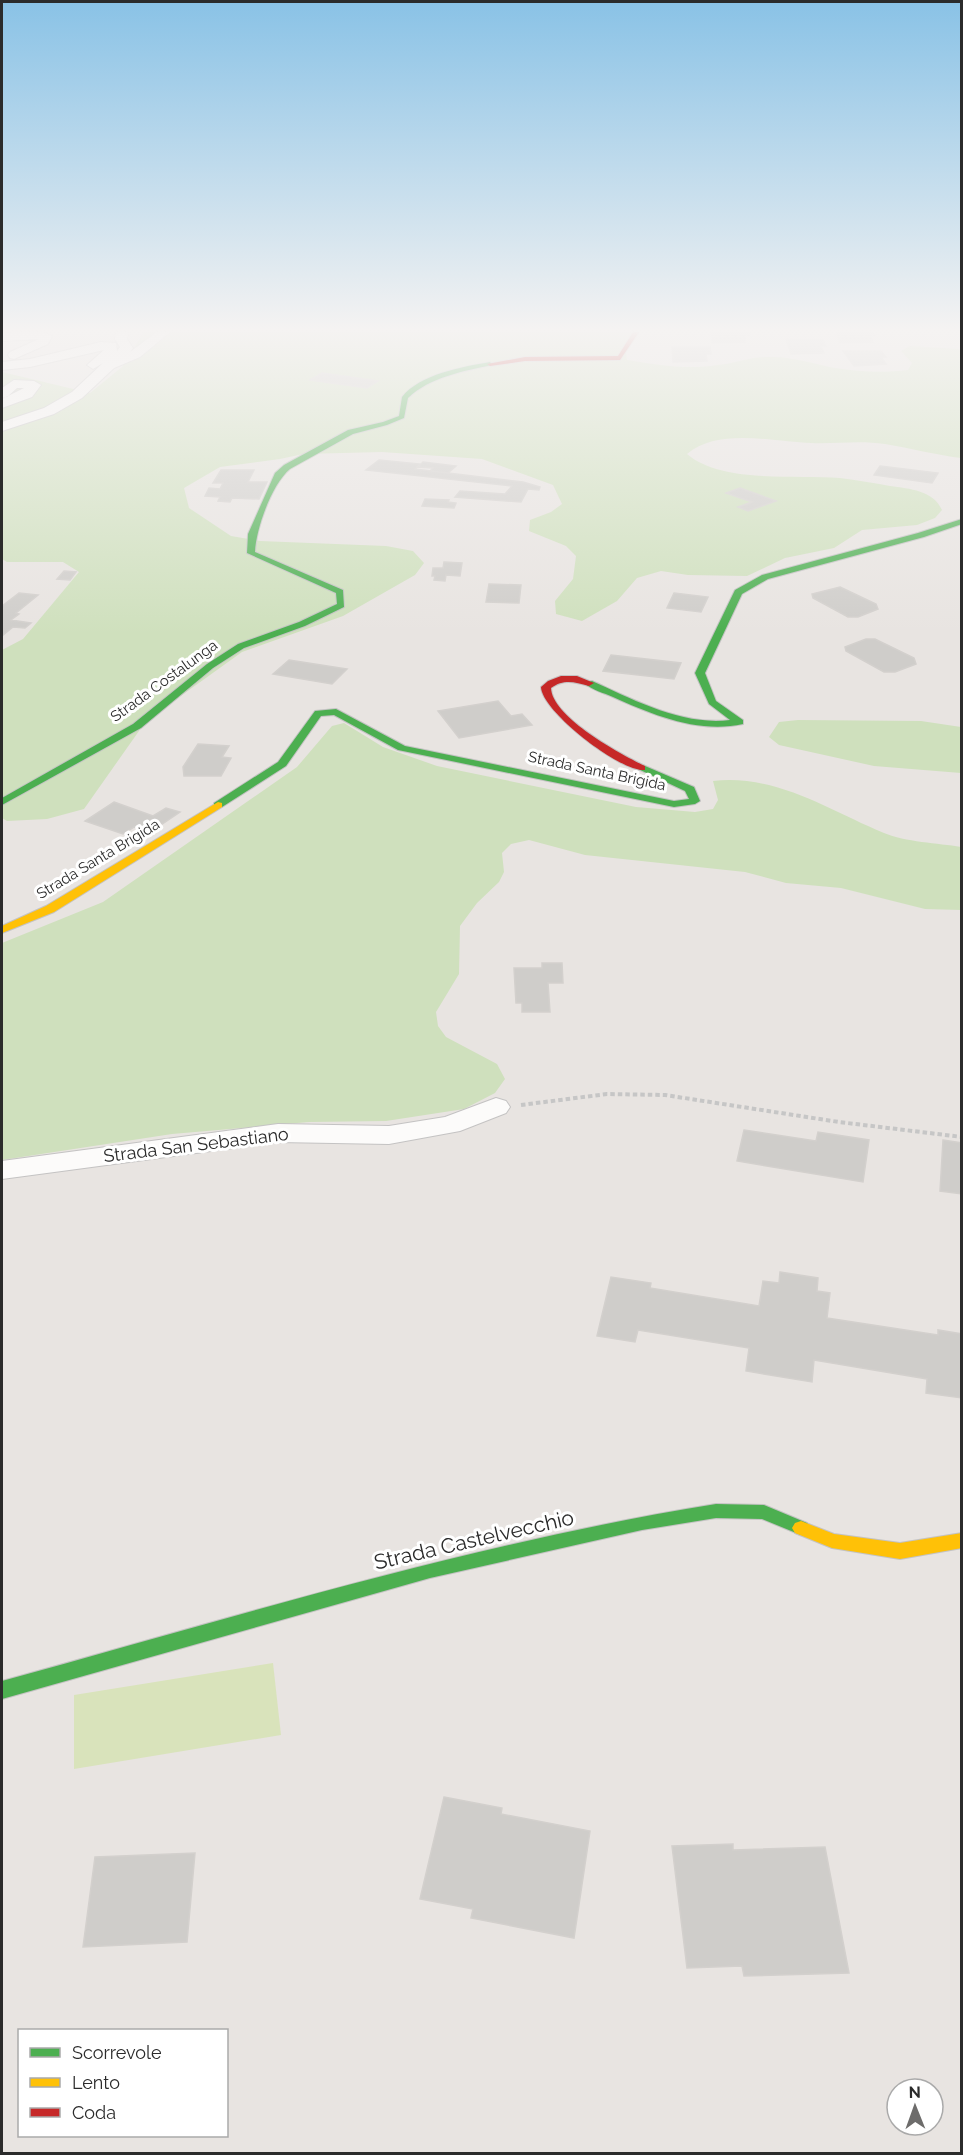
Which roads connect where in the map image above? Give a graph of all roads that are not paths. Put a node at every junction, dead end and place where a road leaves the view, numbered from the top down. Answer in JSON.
{"nodes":[{"id":1,"x":350,"y":433,"type":"edge"},
{"id":2,"x":962,"y":521,"type":"edge"},
{"id":3,"x":2,"y":802,"type":"edge"},
{"id":4,"x":2,"y":930,"type":"edge"},
{"id":5,"x":496,"y":1107,"type":"road end"},
{"id":6,"x":2,"y":1170,"type":"edge"},
{"id":7,"x":962,"y":1540,"type":"edge"},
{"id":8,"x":2,"y":1690,"type":"edge"}],
"edges":[{"from":1,"to":3,"type":"street","name":"Strada Costalunga"},
{"from":2,"to":4,"type":"street","name":"Strada Santa Brigida"},
{"from":5,"to":6,"type":"street","name":"Strada San Sebastiano"},
{"from":7,"to":8,"type":"street","name":"Strada Castelvecchio"}]}
